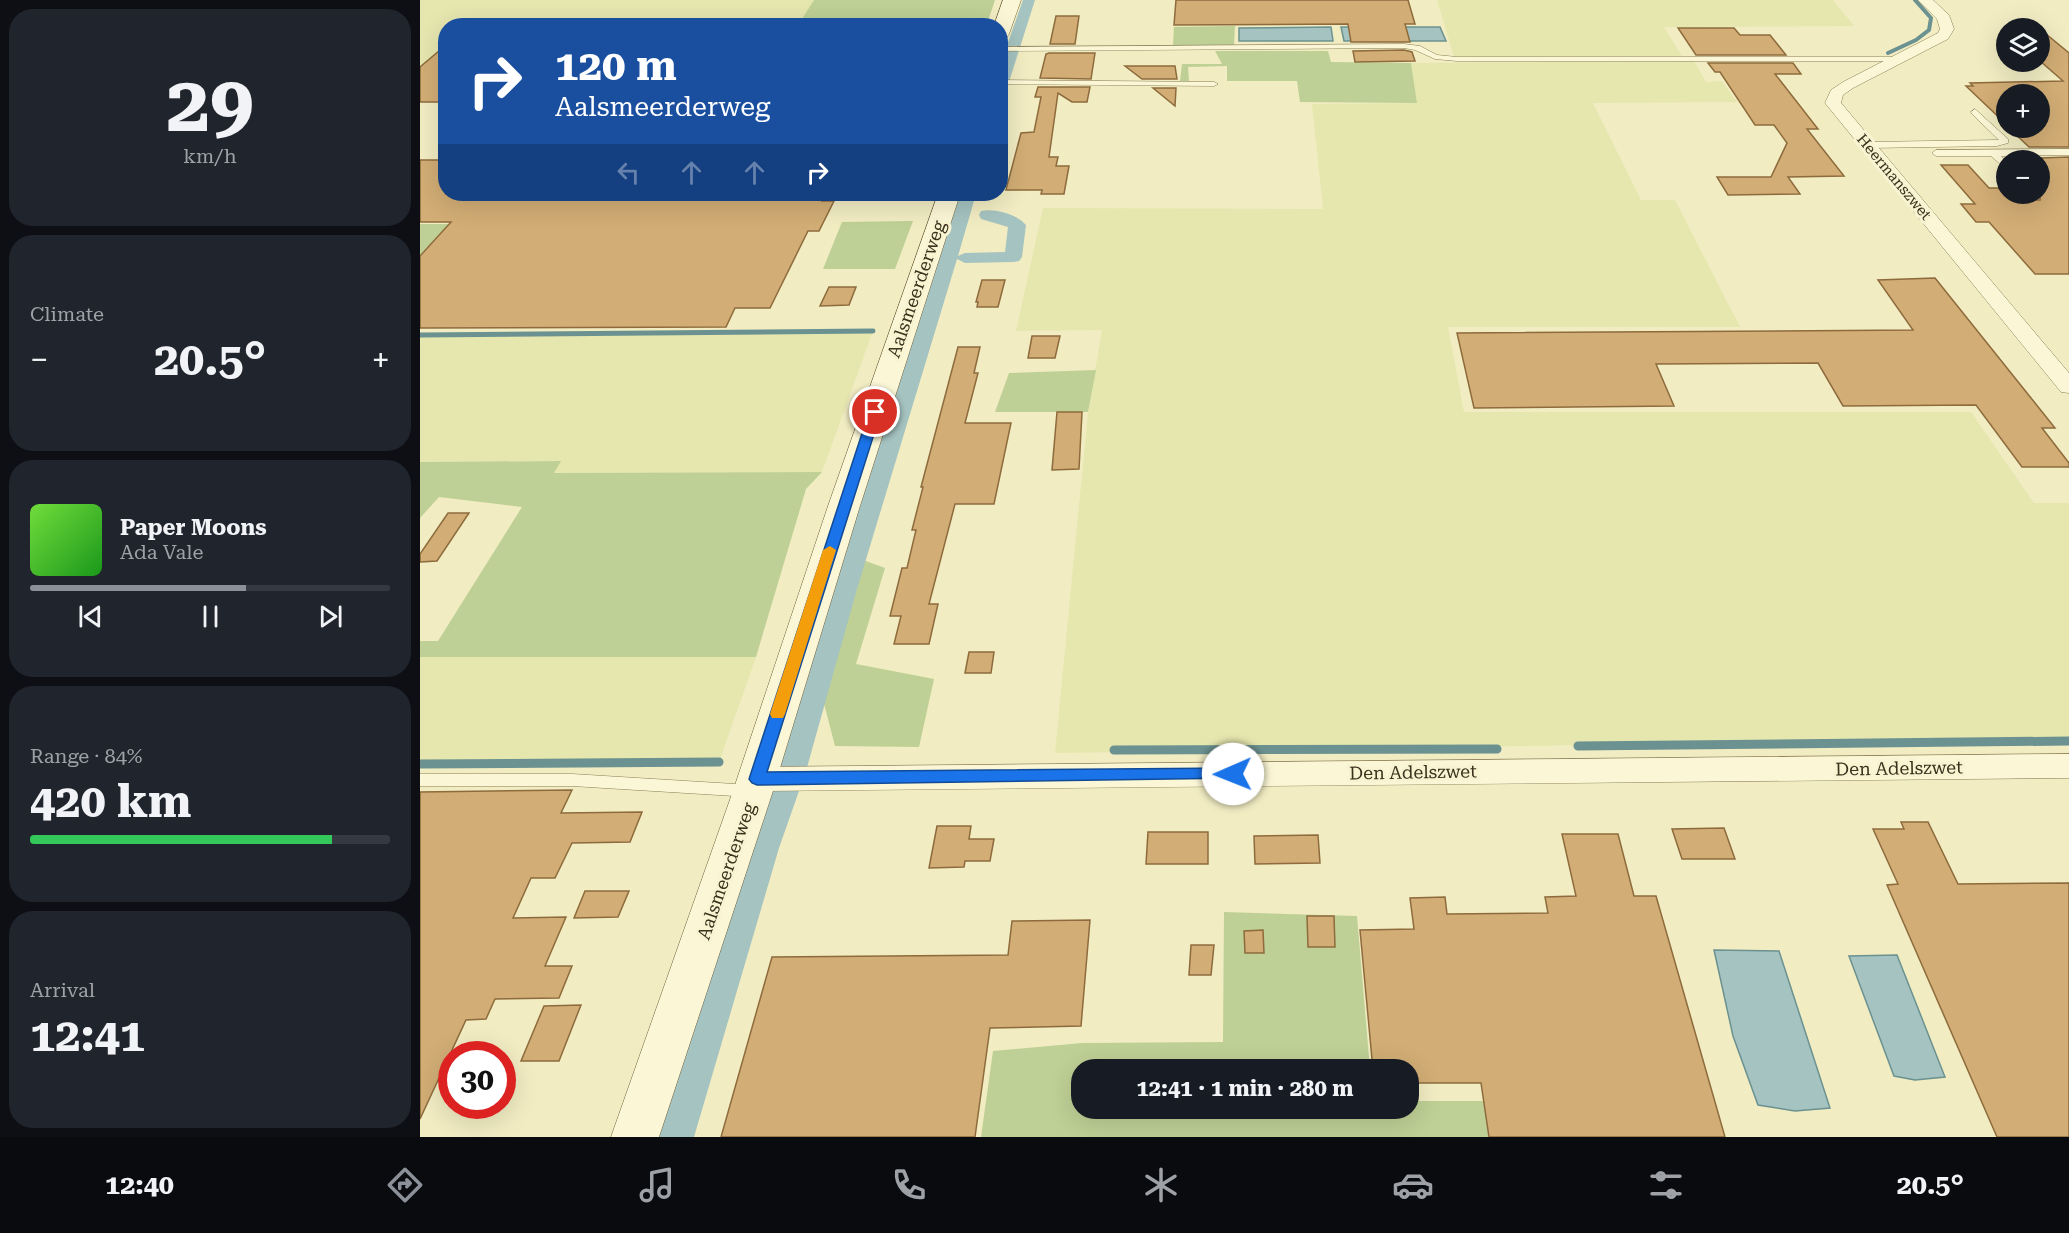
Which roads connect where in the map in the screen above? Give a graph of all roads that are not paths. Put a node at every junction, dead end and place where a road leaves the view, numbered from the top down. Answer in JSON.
{"nodes":[{"id":1,"x":1012,"y":0,"type":"edge"},
{"id":2,"x":1925,"y":0,"type":"edge"},
{"id":3,"x":1008,"y":18,"type":"edge"},
{"id":4,"x":1008,"y":46,"type":"edge"},
{"id":5,"x":1901,"y":59,"type":"junction"},
{"id":6,"x":1008,"y":82,"type":"edge"},
{"id":7,"x":1214,"y":84,"type":"dead end"},
{"id":8,"x":1975,"y":112,"type":"dead end"},
{"id":9,"x":1870,"y":149,"type":"junction"},
{"id":10,"x":2069,"y":152,"type":"edge"},
{"id":11,"x":1993,"y":153,"type":"junction"},
{"id":12,"x":1996,"y":156,"type":"edge"},
{"id":13,"x":947,"y":201,"type":"edge"},
{"id":14,"x":2069,"y":387,"type":"edge"},
{"id":15,"x":2069,"y":766,"type":"edge"},
{"id":16,"x":420,"y":780,"type":"edge"},
{"id":17,"x":774,"y":782,"type":"junction"},
{"id":18,"x":635,"y":1137,"type":"edge"}],
"edges":[{"from":1,"to":3,"type":"street"},
{"from":2,"to":5,"type":"street","name":"Heermanszwet"},
{"from":4,"to":5,"type":"lane"},
{"from":5,"to":9,"type":"street","name":"Heermanszwet"},
{"from":6,"to":7,"type":"lane"},
{"from":8,"to":9,"type":"lane"},
{"from":9,"to":11,"type":"lane"},
{"from":9,"to":14,"type":"street","name":"Heermanszwet"},
{"from":10,"to":11,"type":"lane"},
{"from":11,"to":12,"type":"lane"},
{"from":13,"to":17,"type":"street","name":"Aalsmeerderweg"},
{"from":15,"to":17,"type":"street","name":"Den Adelszwet"},
{"from":16,"to":17,"type":"lane"},
{"from":17,"to":18,"type":"street","name":"Aalsmeerderweg"}]}
